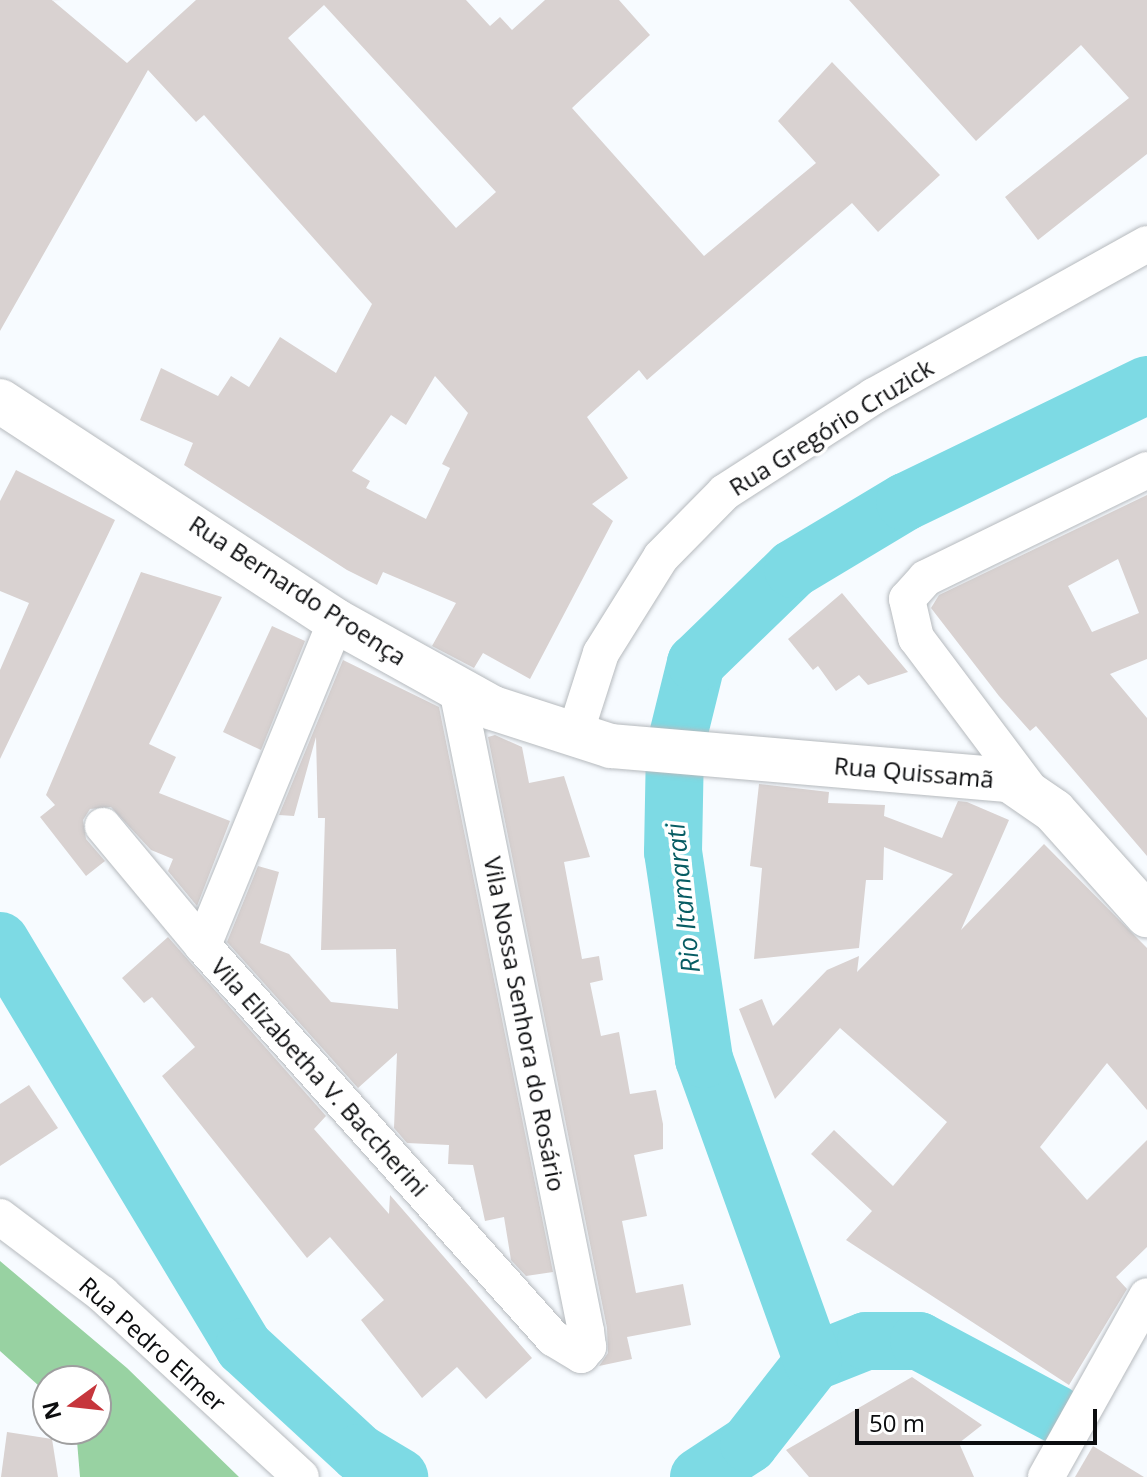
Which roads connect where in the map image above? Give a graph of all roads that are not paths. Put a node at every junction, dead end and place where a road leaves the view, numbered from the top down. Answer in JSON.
{"nodes":[{"id":1,"x":1147,"y":244,"type":"edge"},
{"id":2,"x":0,"y":401,"type":"edge"},
{"id":3,"x":1147,"y":470,"type":"edge"},
{"id":4,"x":336,"y":621,"type":"junction"},
{"id":5,"x":457,"y":689,"type":"junction"},
{"id":6,"x":593,"y":740,"type":"junction"},
{"id":7,"x":1031,"y":791,"type":"junction"},
{"id":8,"x":103,"y":826,"type":"dead end"},
{"id":9,"x":1147,"y":915,"type":"edge"},
{"id":10,"x":203,"y":946,"type":"junction"},
{"id":11,"x":0,"y":1217,"type":"edge"},
{"id":12,"x":1147,"y":1296,"type":"edge"},
{"id":13,"x":581,"y":1355,"type":"joint"},
{"id":14,"x":301,"y":1477,"type":"edge"},
{"id":15,"x":1046,"y":1477,"type":"edge"}],
"edges":[{"from":1,"to":6,"type":"street","name":"Rua Gregório Cruzick"},
{"from":2,"to":4,"type":"street","name":"Rua Bernardo Proença"},
{"from":3,"to":7,"type":"street"},
{"from":4,"to":5,"type":"street","name":"Rua Bernardo Proença"},
{"from":4,"to":10,"type":"street","name":"Vila Elizabetha V. Baccherini"},
{"from":5,"to":6,"type":"street","name":"Rua Bernardo Proença"},
{"from":5,"to":13,"type":"street","name":"Vila Nossa Senhora do Rosário"},
{"from":6,"to":7,"type":"street","name":"Rua Quissamã"},
{"from":7,"to":9,"type":"street","name":"Rua Quissamã"},
{"from":8,"to":10,"type":"street"},
{"from":10,"to":13,"type":"street","name":"Vila Elizabetha V. Baccherini"},
{"from":11,"to":14,"type":"street","name":"Rua Pedro Elmer"},
{"from":12,"to":15,"type":"street"}]}
